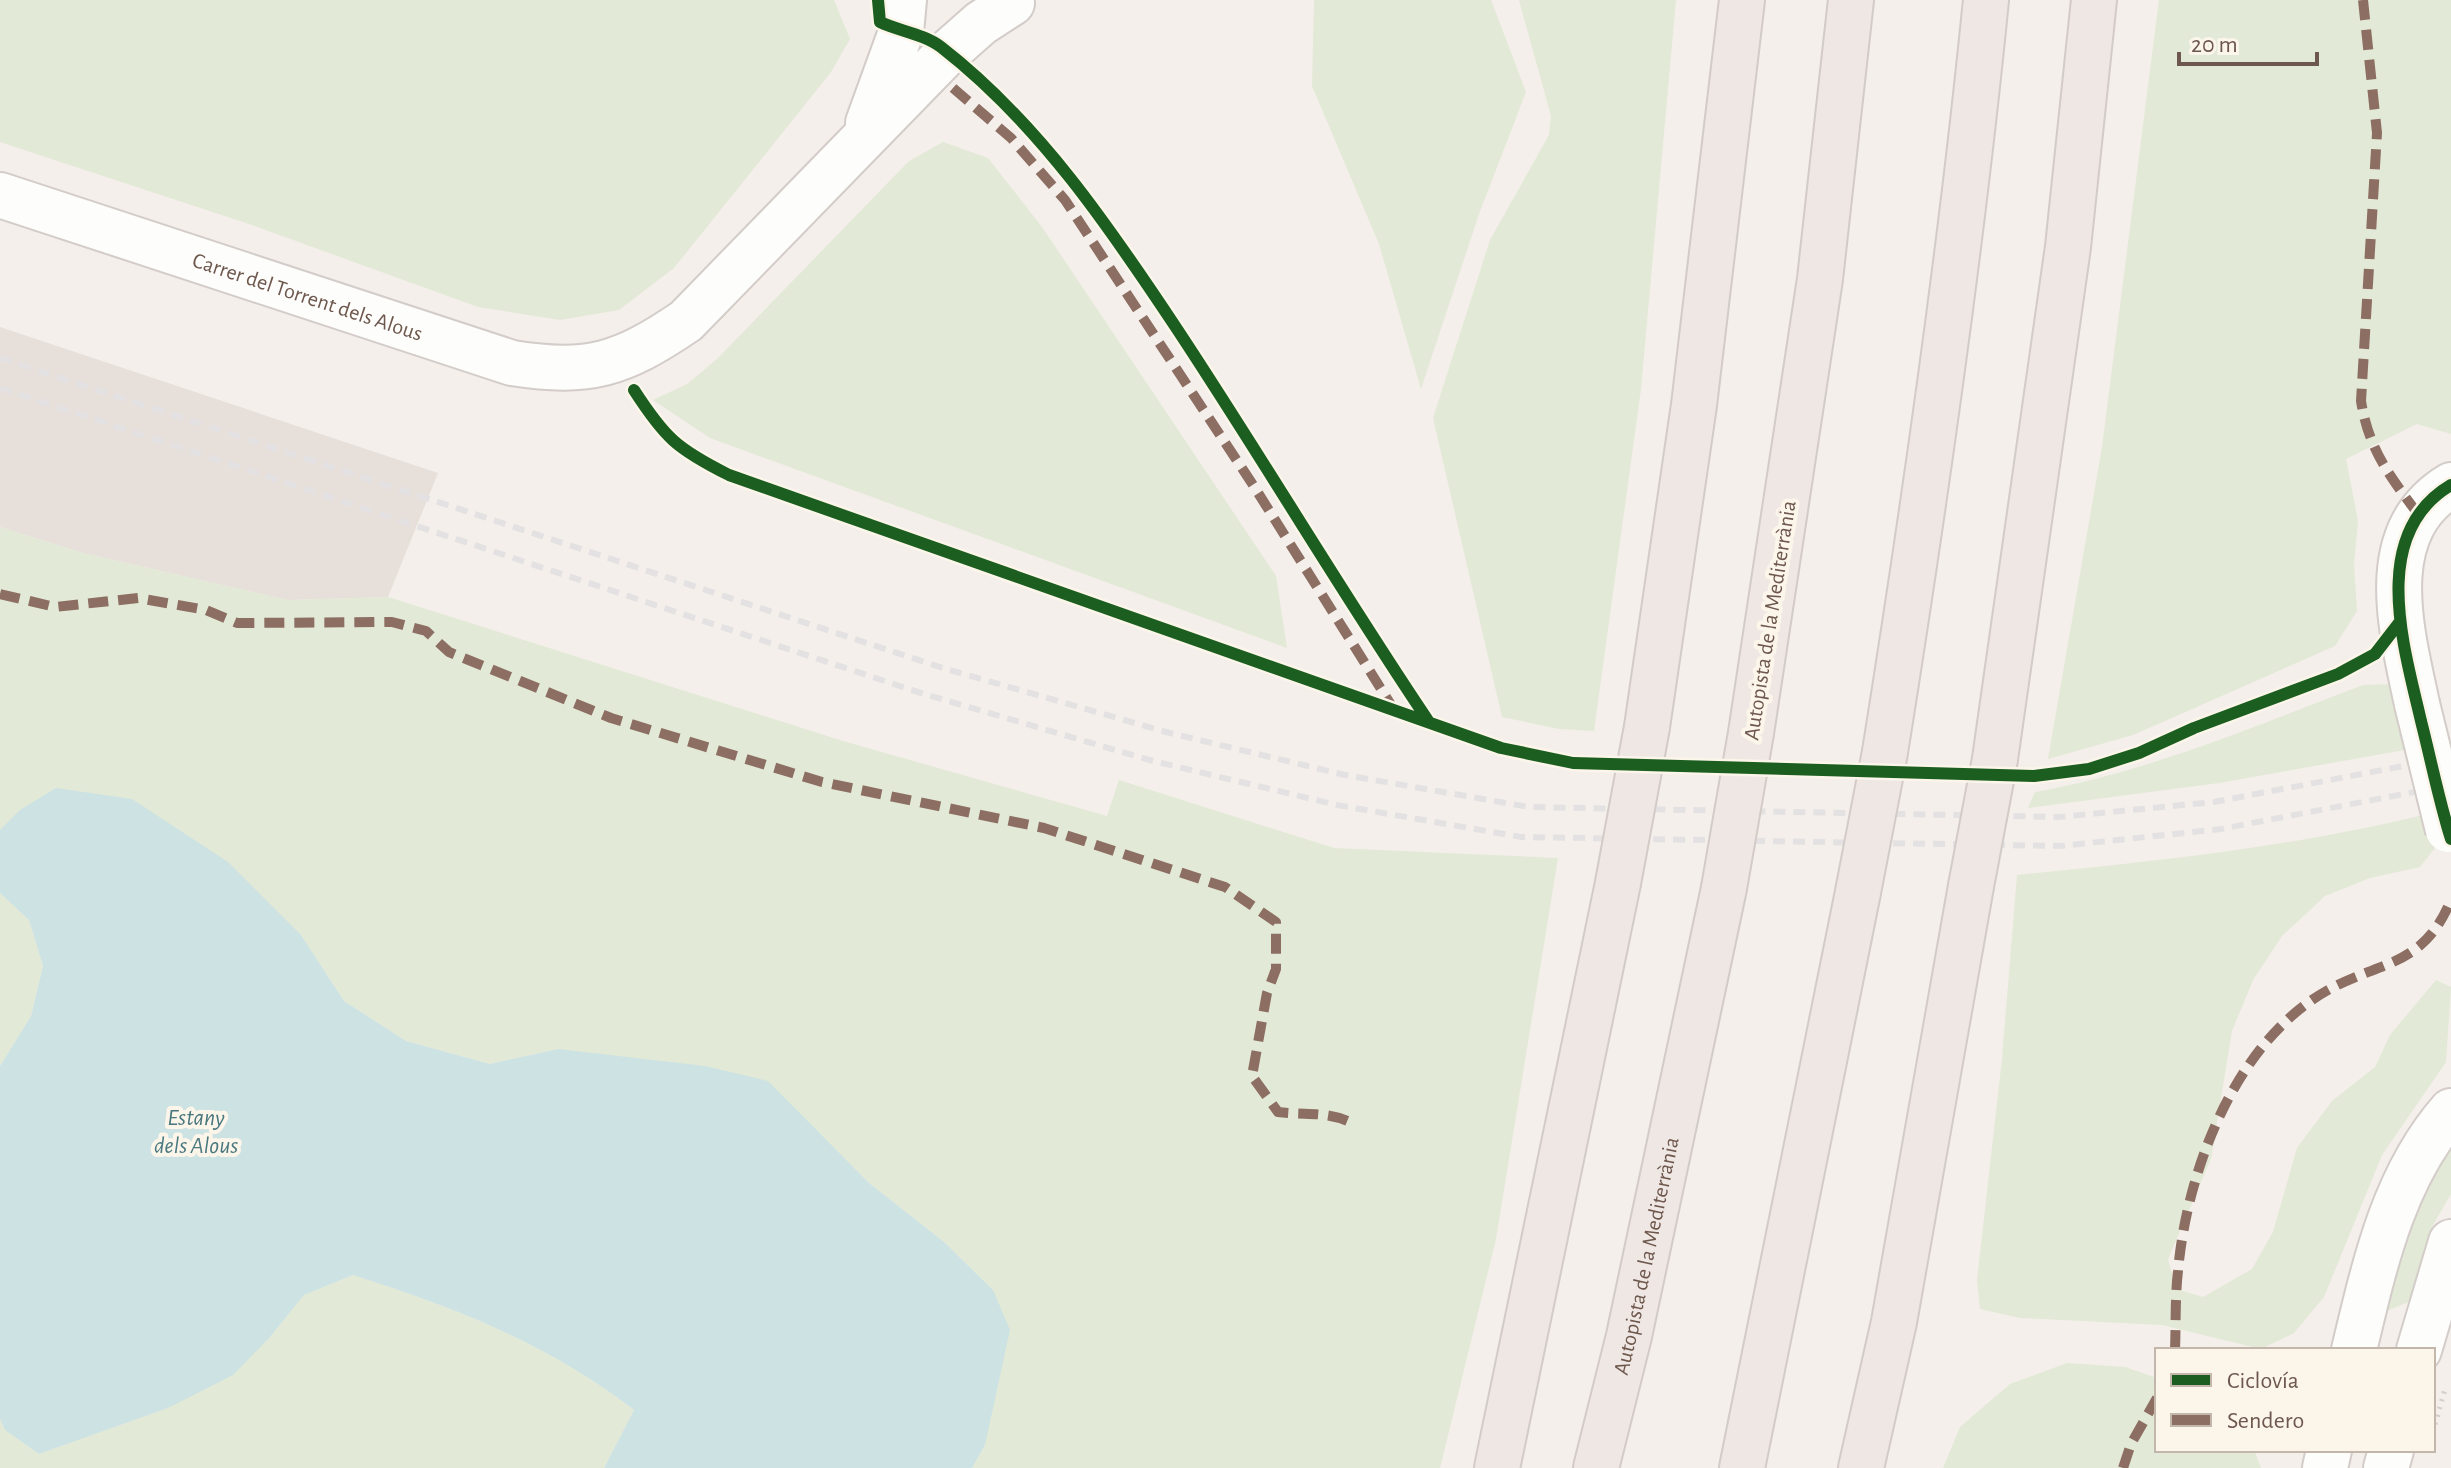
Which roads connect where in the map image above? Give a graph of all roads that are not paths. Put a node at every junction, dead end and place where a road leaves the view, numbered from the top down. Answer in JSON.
{"nodes":[{"id":1,"x":904,"y":0,"type":"edge"},
{"id":2,"x":969,"y":0,"type":"edge"},
{"id":3,"x":1742,"y":0,"type":"edge"},
{"id":4,"x":1851,"y":0,"type":"edge"},
{"id":5,"x":1986,"y":0,"type":"edge"},
{"id":6,"x":2094,"y":0,"type":"edge"},
{"id":7,"x":1018,"y":2,"type":"edge"},
{"id":8,"x":863,"y":136,"type":"junction"},
{"id":9,"x":0,"y":195,"type":"edge"},
{"id":10,"x":2451,"y":485,"type":"edge"},
{"id":11,"x":2450,"y":834,"type":"edge"},
{"id":12,"x":2451,"y":1111,"type":"edge"},
{"id":13,"x":2451,"y":1242,"type":"edge"},
{"id":14,"x":2354,"y":1348,"type":"edge"},
{"id":15,"x":2435,"y":1350,"type":"edge"},
{"id":16,"x":1497,"y":1468,"type":"edge"},
{"id":17,"x":1596,"y":1468,"type":"edge"},
{"id":18,"x":1742,"y":1468,"type":"edge"},
{"id":19,"x":1861,"y":1468,"type":"edge"}],
"edges":[{"from":1,"to":8,"type":"street"},
{"from":2,"to":7,"type":"street"},
{"from":3,"to":16,"type":"highway","bridge":true},
{"from":4,"to":17,"type":"highway","name":"Autopista de la Mediterrània","bridge":true},
{"from":5,"to":18,"type":"highway","bridge":true},
{"from":6,"to":19,"type":"highway","bridge":true},
{"from":7,"to":8,"type":"street","name":"Carrer del Torrent dels Alous"},
{"from":8,"to":9,"type":"street","name":"Carrer del Torrent dels Alous"},
{"from":10,"to":11,"type":"street","bridge":true},
{"from":12,"to":14,"type":"street"},
{"from":13,"to":15,"type":"street"}]}
